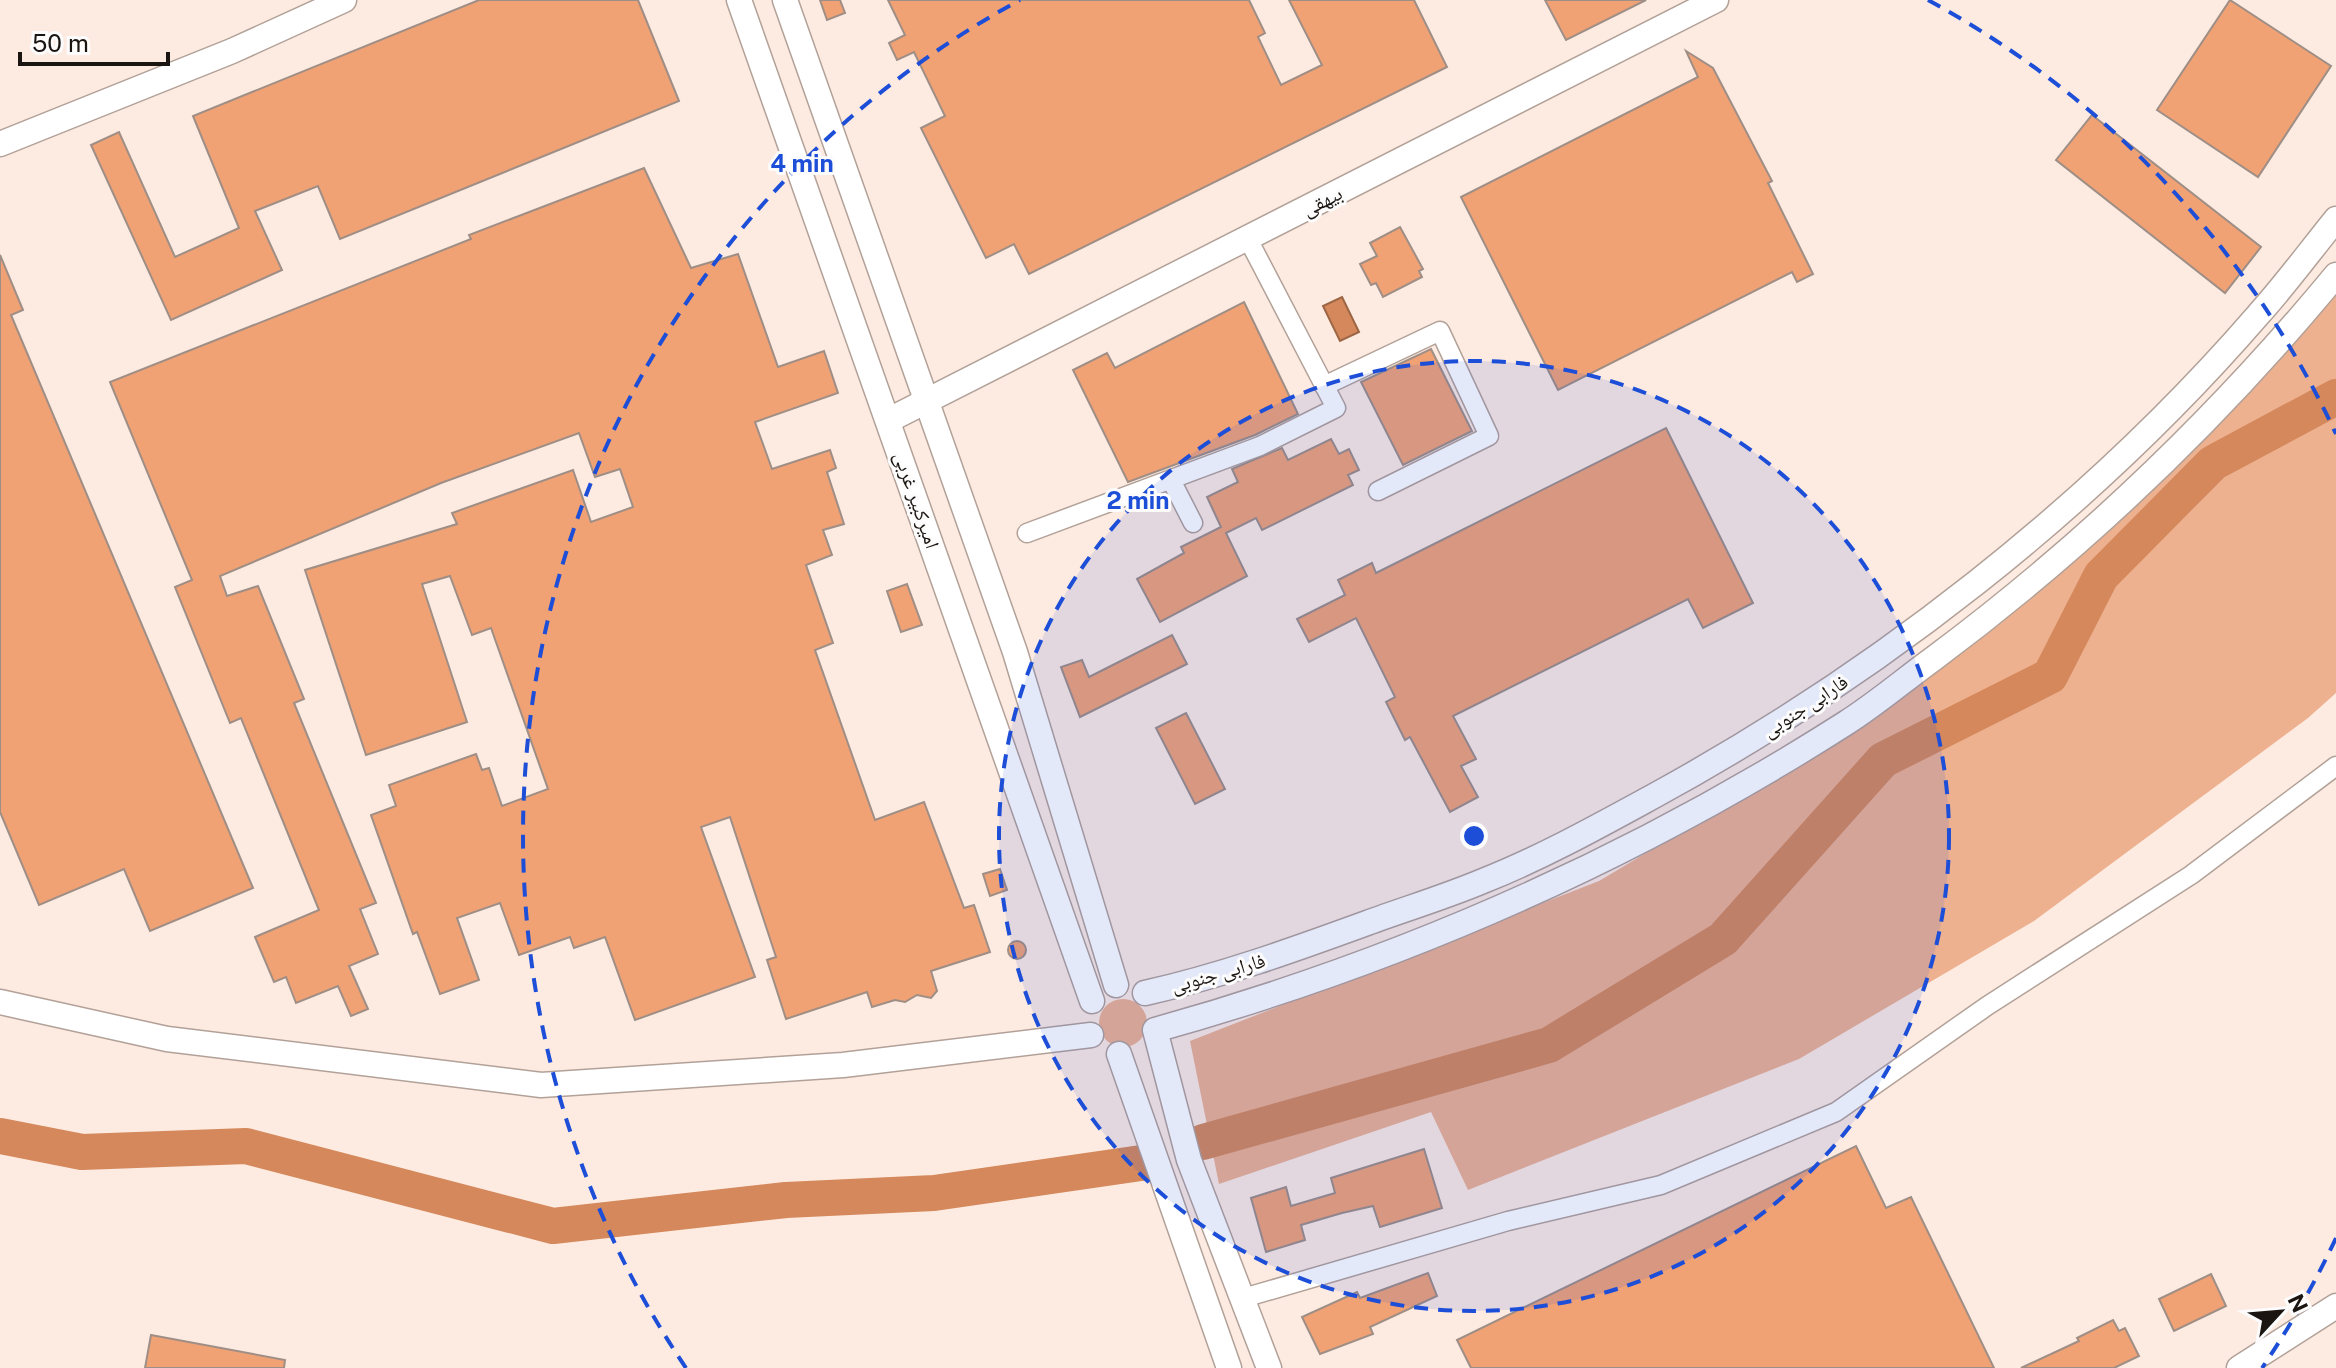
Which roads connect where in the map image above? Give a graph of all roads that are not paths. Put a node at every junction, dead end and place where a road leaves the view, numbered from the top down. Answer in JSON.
{"nodes":[{"id":1,"x":344,"y":0,"type":"edge"},
{"id":2,"x":739,"y":0,"type":"edge"},
{"id":3,"x":785,"y":0,"type":"edge"},
{"id":4,"x":1716,"y":0,"type":"edge"},
{"id":5,"x":0,"y":144,"type":"edge"},
{"id":6,"x":2336,"y":219,"type":"edge"},
{"id":7,"x":1248,"y":239,"type":"junction"},
{"id":8,"x":2336,"y":275,"type":"edge"},
{"id":9,"x":1324,"y":386,"type":"junction"},
{"id":10,"x":927,"y":402,"type":"junction"},
{"id":11,"x":889,"y":420,"type":"junction"},
{"id":12,"x":1171,"y":480,"type":"junction"},
{"id":13,"x":1378,"y":491,"type":"dead end"},
{"id":14,"x":1193,"y":523,"type":"dead end"},
{"id":15,"x":1027,"y":533,"type":"dead end"},
{"id":16,"x":2336,"y":766,"type":"edge"},
{"id":17,"x":1116,"y":985,"type":"junction"},
{"id":18,"x":1145,"y":993,"type":"junction"},
{"id":19,"x":1092,"y":1001,"type":"junction"},
{"id":20,"x":0,"y":1002,"type":"edge"},
{"id":21,"x":1155,"y":1030,"type":"junction"},
{"id":22,"x":1091,"y":1035,"type":"junction"},
{"id":23,"x":1119,"y":1054,"type":"junction"},
{"id":24,"x":1240,"y":1299,"type":"junction"},
{"id":25,"x":2336,"y":1306,"type":"edge"},
{"id":26,"x":1229,"y":1368,"type":"edge"},
{"id":27,"x":1269,"y":1368,"type":"edge"},
{"id":28,"x":2239,"y":1368,"type":"edge"}],
"edges":[{"from":1,"to":5,"type":"street"},
{"from":2,"to":11,"type":"street","name":"امیرکبیر غربی"},
{"from":3,"to":10,"type":"street","name":"امیرکبیر غربی"},
{"from":4,"to":7,"type":"street","name":"بیهقی"},
{"from":6,"to":18,"type":"street","name":"فارابی جنوبی"},
{"from":7,"to":9,"type":"street"},
{"from":7,"to":10,"type":"street","name":"بیهقی"},
{"from":8,"to":21,"type":"street","name":"فارابی جنوبی"},
{"from":9,"to":12,"type":"street"},
{"from":9,"to":13,"type":"street"},
{"from":10,"to":11,"type":"street","name":"بیهقی"},
{"from":10,"to":17,"type":"street","name":"امیرکبیر غربی"},
{"from":11,"to":19,"type":"street","name":"امیرکبیر غربی"},
{"from":12,"to":14,"type":"street"},
{"from":12,"to":15,"type":"street"},
{"from":16,"to":24,"type":"street"},
{"from":17,"to":18,"type":"street"},
{"from":17,"to":19,"type":"street"},
{"from":18,"to":21,"type":"street"},
{"from":19,"to":22,"type":"street"},
{"from":20,"to":22,"type":"street"},
{"from":21,"to":23,"type":"street"},
{"from":21,"to":24,"type":"street"},
{"from":22,"to":23,"type":"street"},
{"from":23,"to":26,"type":"street"},
{"from":24,"to":27,"type":"street"},
{"from":25,"to":28,"type":"street"}]}
